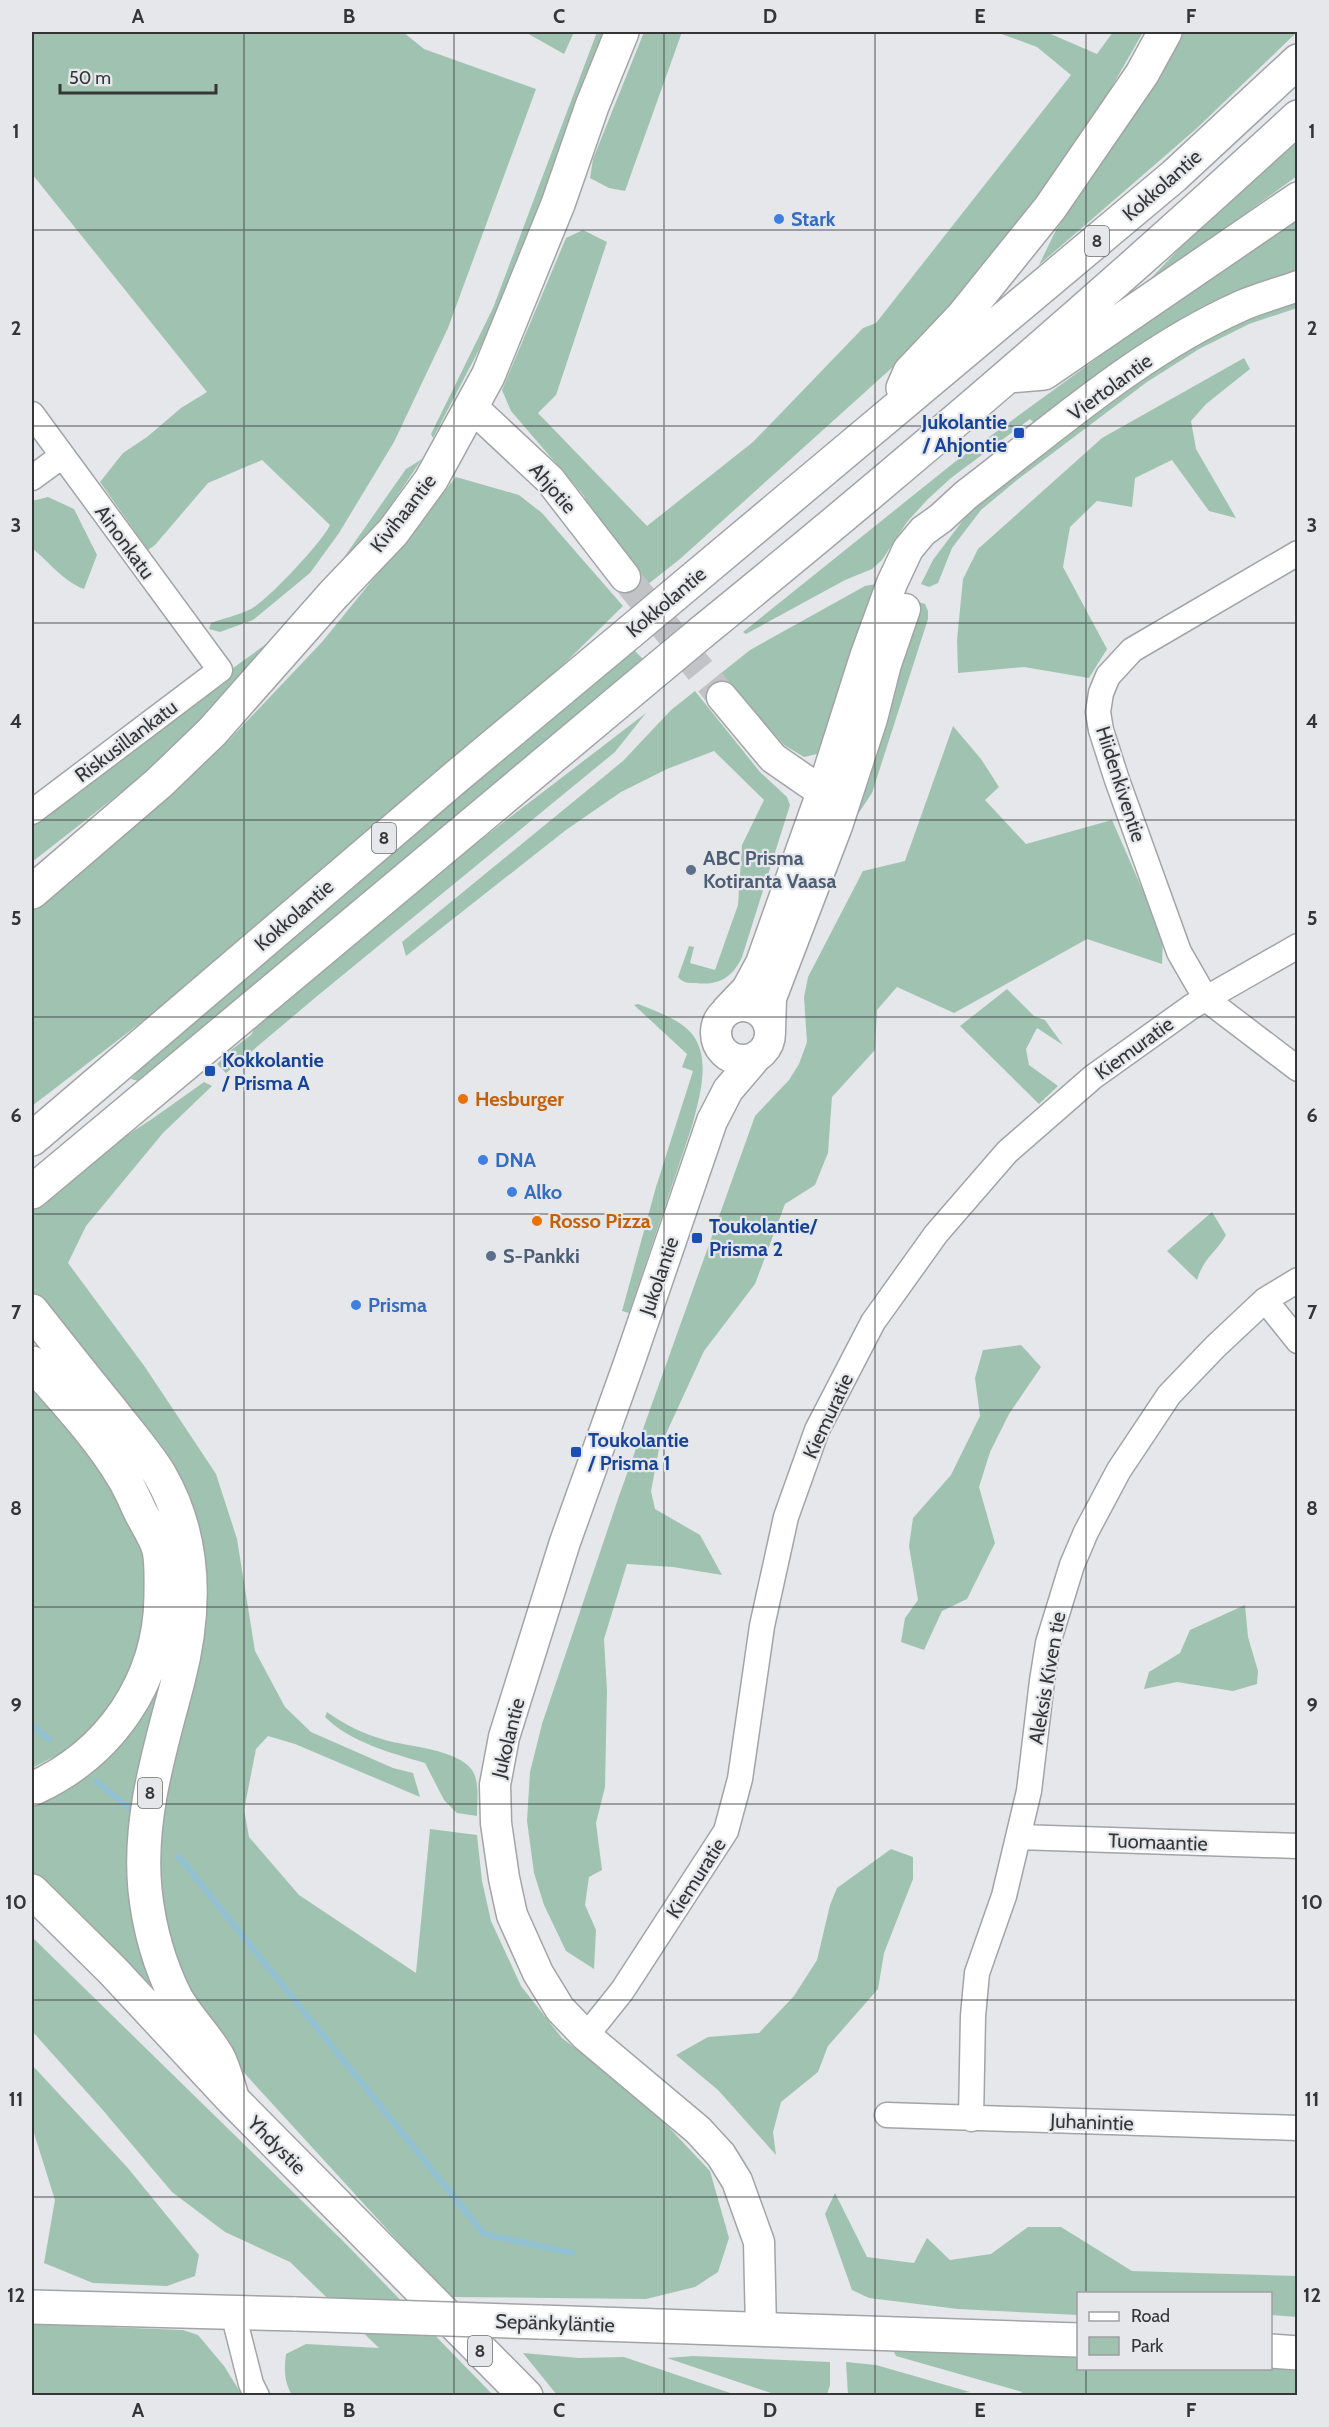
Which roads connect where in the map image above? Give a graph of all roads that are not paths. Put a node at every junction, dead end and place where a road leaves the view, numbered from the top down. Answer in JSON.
{"nodes":[{"id":1,"x":622,"y":32,"type":"edge"},
{"id":2,"x":1165,"y":32,"type":"edge"},
{"id":3,"x":1298,"y":61,"type":"edge"},
{"id":4,"x":1298,"y":117,"type":"edge"},
{"id":5,"x":1298,"y":199,"type":"edge"},
{"id":6,"x":1298,"y":286,"type":"edge"},
{"id":7,"x":1007,"y":376,"type":"junction"},
{"id":8,"x":472,"y":407,"type":"junction"},
{"id":9,"x":32,"y":414,"type":"edge"},
{"id":10,"x":891,"y":414,"type":"junction"},
{"id":11,"x":62,"y":456,"type":"junction"},
{"id":12,"x":32,"y":478,"type":"edge"},
{"id":13,"x":1298,"y":553,"type":"edge"},
{"id":14,"x":625,"y":578,"type":"tunnel mouth"},
{"id":15,"x":220,"y":670,"type":"joint"},
{"id":16,"x":722,"y":697,"type":"tunnel mouth"},
{"id":17,"x":834,"y":796,"type":"junction"},
{"id":18,"x":32,"y":812,"type":"edge"},
{"id":19,"x":32,"y":892,"type":"edge"},
{"id":20,"x":1298,"y":946,"type":"edge"},
{"id":21,"x":1206,"y":999,"type":"junction"},
{"id":22,"x":727,"y":1010,"type":"junction"},
{"id":23,"x":717,"y":1041,"type":"junction"},
{"id":24,"x":763,"y":1043,"type":"junction"},
{"id":25,"x":1298,"y":1069,"type":"edge"},
{"id":26,"x":712,"y":1121,"type":"junction"},
{"id":27,"x":32,"y":1139,"type":"edge"},
{"id":28,"x":32,"y":1192,"type":"edge"},
{"id":29,"x":1298,"y":1280,"type":"edge"},
{"id":30,"x":1265,"y":1300,"type":"junction"},
{"id":31,"x":32,"y":1311,"type":"edge"},
{"id":32,"x":1298,"y":1341,"type":"edge"},
{"id":33,"x":32,"y":1363,"type":"edge"},
{"id":34,"x":32,"y":1790,"type":"edge"},
{"id":35,"x":1018,"y":1837,"type":"junction"},
{"id":36,"x":1298,"y":1846,"type":"edge"},
{"id":37,"x":32,"y":1890,"type":"edge"},
{"id":38,"x":586,"y":2036,"type":"junction"},
{"id":39,"x":232,"y":2100,"type":"junction"},
{"id":40,"x":887,"y":2115,"type":"dead end"},
{"id":41,"x":971,"y":2119,"type":"junction"},
{"id":42,"x":1298,"y":2128,"type":"edge"},
{"id":43,"x":32,"y":2307,"type":"edge"},
{"id":44,"x":232,"y":2313,"type":"junction"},
{"id":45,"x":761,"y":2329,"type":"junction"},
{"id":46,"x":1077,"y":2340,"type":"edge"},
{"id":47,"x":1272,"y":2351,"type":"edge"},
{"id":48,"x":1298,"y":2353,"type":"edge"},
{"id":49,"x":257,"y":2396,"type":"edge"},
{"id":50,"x":525,"y":2396,"type":"edge"}],
"edges":[{"from":1,"to":8,"type":"main road","name":"Kivihaantie"},
{"from":2,"to":10,"type":"main road"},
{"from":3,"to":10,"type":"main road","name":"Kokkolantie","number":"8"},
{"from":4,"to":7,"type":"main road","name":"Kokkolantie","number":"8"},
{"from":5,"to":7,"type":"main road"},
{"from":6,"to":17,"type":"street","name":"Viertolantie"},
{"from":7,"to":28,"type":"main road","name":"Kokkolantie","number":"8","bridge":true},
{"from":8,"to":14,"type":"street","name":"Ahjotie"},
{"from":8,"to":19,"type":"main road","name":"Kivihaantie"},
{"from":9,"to":11,"type":"street","name":"Ainonkatu"},
{"from":10,"to":27,"type":"main road","name":"Kokkolantie","number":"8","bridge":true},
{"from":11,"to":12,"type":"street"},
{"from":11,"to":15,"type":"street","name":"Ainonkatu"},
{"from":13,"to":21,"type":"street","name":"Hiidenkiventie"},
{"from":15,"to":18,"type":"street","name":"Riskusillankatu"},
{"from":16,"to":17,"type":"street"},
{"from":17,"to":22,"type":"street"},
{"from":17,"to":24,"type":"street"},
{"from":20,"to":21,"type":"street","name":"Kiemuratie"},
{"from":21,"to":25,"type":"street"},
{"from":21,"to":38,"type":"street","name":"Kiemuratie"},
{"from":22,"to":23,"type":"street"},
{"from":22,"to":24,"type":"street"},
{"from":23,"to":24,"type":"street"},
{"from":23,"to":26,"type":"street","name":"Jukolantie"},
{"from":24,"to":26,"type":"street","name":"Jukolantie"},
{"from":26,"to":38,"type":"street","name":"Jukolantie"},
{"from":29,"to":30,"type":"street","name":"Aleksis Kiven tie"},
{"from":30,"to":32,"type":"street"},
{"from":30,"to":35,"type":"street","name":"Aleksis Kiven tie"},
{"from":31,"to":39,"type":"main road","number":"8"},
{"from":33,"to":34,"type":"main road"},
{"from":35,"to":36,"type":"street","name":"Tuomaantie"},
{"from":35,"to":41,"type":"street","name":"Aleksis Kiven tie"},
{"from":37,"to":39,"type":"main road","name":"Yhdystie","number":"8"},
{"from":38,"to":45,"type":"street","name":"Jukolantie"},
{"from":39,"to":50,"type":"main road","name":"Yhdystie","number":"8"},
{"from":40,"to":41,"type":"street","name":"Juhanintie"},
{"from":41,"to":42,"type":"street","name":"Juhanintie"},
{"from":43,"to":44,"type":"main road","name":"Sepänkyläntie"},
{"from":44,"to":45,"type":"main road","name":"Sepänkyläntie","bridge":true},
{"from":44,"to":49,"type":"street"},
{"from":45,"to":46,"type":"main road","name":"Sepänkyläntie"},
{"from":47,"to":48,"type":"main road"}]}
